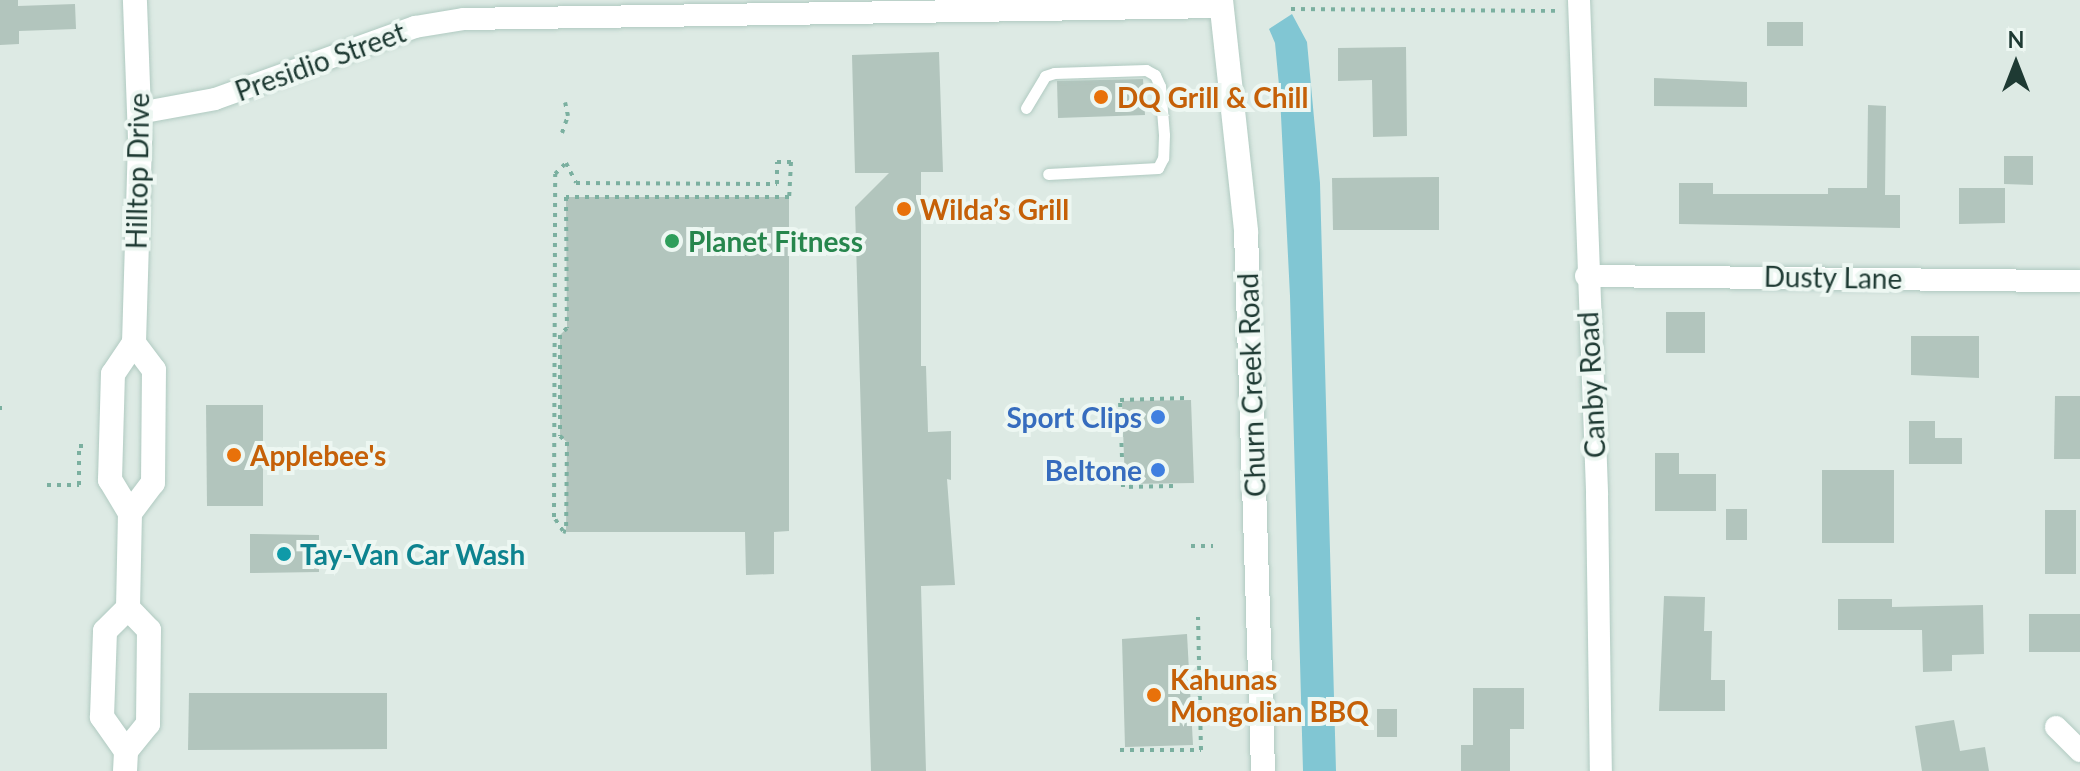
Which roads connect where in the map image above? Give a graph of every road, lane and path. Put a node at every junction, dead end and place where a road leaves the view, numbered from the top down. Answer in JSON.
{"nodes":[{"id":1,"x":135,"y":0,"type":"edge"},
{"id":2,"x":1579,"y":0,"type":"edge"},
{"id":3,"x":1222,"y":4,"type":"edge"},
{"id":4,"x":1291,"y":9,"type":"dead end"},
{"id":5,"x":1556,"y":11,"type":"dead end"},
{"id":6,"x":565,"y":102,"type":"dead end"},
{"id":7,"x":1026,"y":108,"type":"dead end"},
{"id":8,"x":139,"y":113,"type":"junction"},
{"id":9,"x":562,"y":133,"type":"dead end"},
{"id":10,"x":1048,"y":174,"type":"dead end"},
{"id":11,"x":1586,"y":276,"type":"junction"},
{"id":12,"x":2080,"y":281,"type":"edge"},
{"id":13,"x":134,"y":343,"type":"junction"},
{"id":14,"x":1186,"y":398,"type":"dead end"},
{"id":15,"x":96,"y":446,"type":"dead end"},
{"id":16,"x":47,"y":485,"type":"dead end"},
{"id":17,"x":1173,"y":486,"type":"dead end"},
{"id":18,"x":130,"y":513,"type":"junction"},
{"id":19,"x":566,"y":532,"type":"joint"},
{"id":20,"x":1191,"y":546,"type":"dead end"},
{"id":21,"x":1213,"y":546,"type":"dead end"},
{"id":22,"x":128,"y":608,"type":"junction"},
{"id":23,"x":1198,"y":617,"type":"dead end"},
{"id":24,"x":2056,"y":727,"type":"dead end"},
{"id":25,"x":1120,"y":750,"type":"dead end"},
{"id":26,"x":2080,"y":751,"type":"edge"},
{"id":27,"x":125,"y":761,"type":"edge"},
{"id":28,"x":1263,"y":771,"type":"edge"},
{"id":29,"x":1601,"y":771,"type":"edge"}],
"edges":[{"from":1,"to":8,"type":"main road","name":"Hilltop Drive"},
{"from":2,"to":11,"type":"street","name":"Canby Road"},
{"from":3,"to":8,"type":"street","name":"Presidio Street"},
{"from":3,"to":28,"type":"main road","name":"Churn Creek Road"},
{"from":4,"to":5,"type":"path"},
{"from":6,"to":9,"type":"path"},
{"from":7,"to":10,"type":"lane"},
{"from":8,"to":13,"type":"main road","name":"Hilltop Drive"},
{"from":11,"to":12,"type":"street","name":"Dusty Lane"},
{"from":11,"to":29,"type":"street","name":"Canby Road"},
{"from":13,"to":18,"type":"main road"},
{"from":13,"to":18,"type":"main road"},
{"from":14,"to":17,"type":"path"},
{"from":15,"to":16,"type":"path"},
{"from":18,"to":22,"type":"main road"},
{"from":19,"to":19,"type":"path"},
{"from":20,"to":21,"type":"path"},
{"from":22,"to":27,"type":"main road"},
{"from":22,"to":27,"type":"main road"},
{"from":23,"to":25,"type":"path"},
{"from":24,"to":26,"type":"street"}]}
